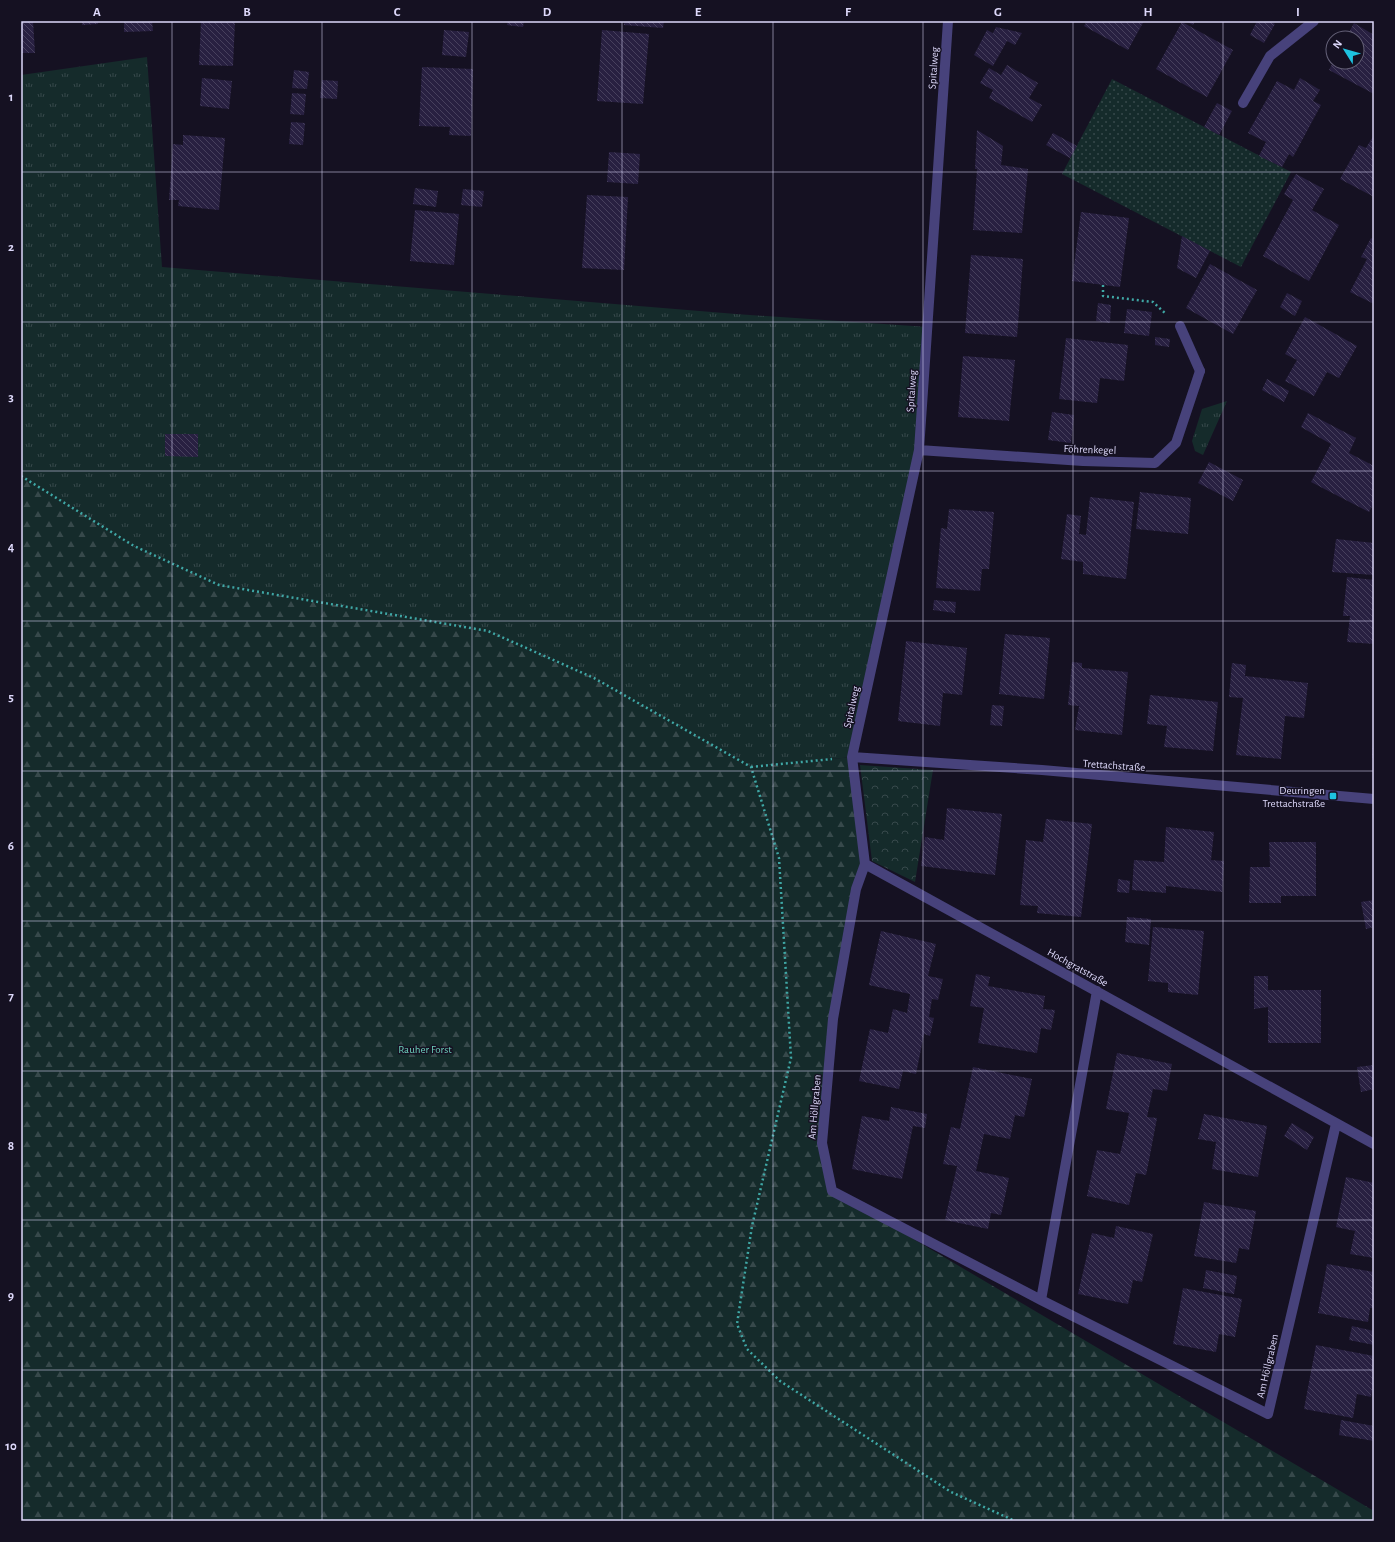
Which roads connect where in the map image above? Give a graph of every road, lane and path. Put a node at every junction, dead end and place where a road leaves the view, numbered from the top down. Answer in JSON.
{"nodes":[{"id":1,"x":948,"y":21,"type":"edge"},
{"id":2,"x":1314,"y":21,"type":"edge"},
{"id":3,"x":1243,"y":103,"type":"dead end"},
{"id":4,"x":1103,"y":285,"type":"dead end"},
{"id":5,"x":1180,"y":326,"type":"joint"},
{"id":6,"x":919,"y":450,"type":"junction"},
{"id":7,"x":21,"y":476,"type":"edge"},
{"id":8,"x":852,"y":757,"type":"junction"},
{"id":9,"x":751,"y":767,"type":"junction"},
{"id":10,"x":1374,"y":799,"type":"edge"},
{"id":11,"x":865,"y":864,"type":"junction"},
{"id":12,"x":1097,"y":991,"type":"junction"},
{"id":13,"x":1336,"y":1124,"type":"junction"},
{"id":14,"x":1374,"y":1144,"type":"edge"},
{"id":15,"x":1041,"y":1300,"type":"junction"},
{"id":16,"x":1015,"y":1521,"type":"edge"}],
"edges":[{"from":1,"to":6,"type":"street","name":"Spitalweg"},
{"from":2,"to":3,"type":"street"},
{"from":4,"to":5,"type":"path"},
{"from":5,"to":6,"type":"street","name":"Föhrenkegel"},
{"from":6,"to":8,"type":"street","name":"Spitalweg"},
{"from":7,"to":9,"type":"path"},
{"from":8,"to":9,"type":"path"},
{"from":8,"to":10,"type":"street","name":"Trettachstraße"},
{"from":8,"to":11,"type":"street"},
{"from":9,"to":16,"type":"path"},
{"from":11,"to":12,"type":"street","name":"Hochgratstraße"},
{"from":11,"to":15,"type":"street","name":"Am Höllgraben"},
{"from":12,"to":13,"type":"street","name":"Hochgratstraße"},
{"from":12,"to":15,"type":"street"},
{"from":13,"to":14,"type":"street","name":"Hochgratstraße"},
{"from":13,"to":15,"type":"street","name":"Am Höllgraben"}]}
